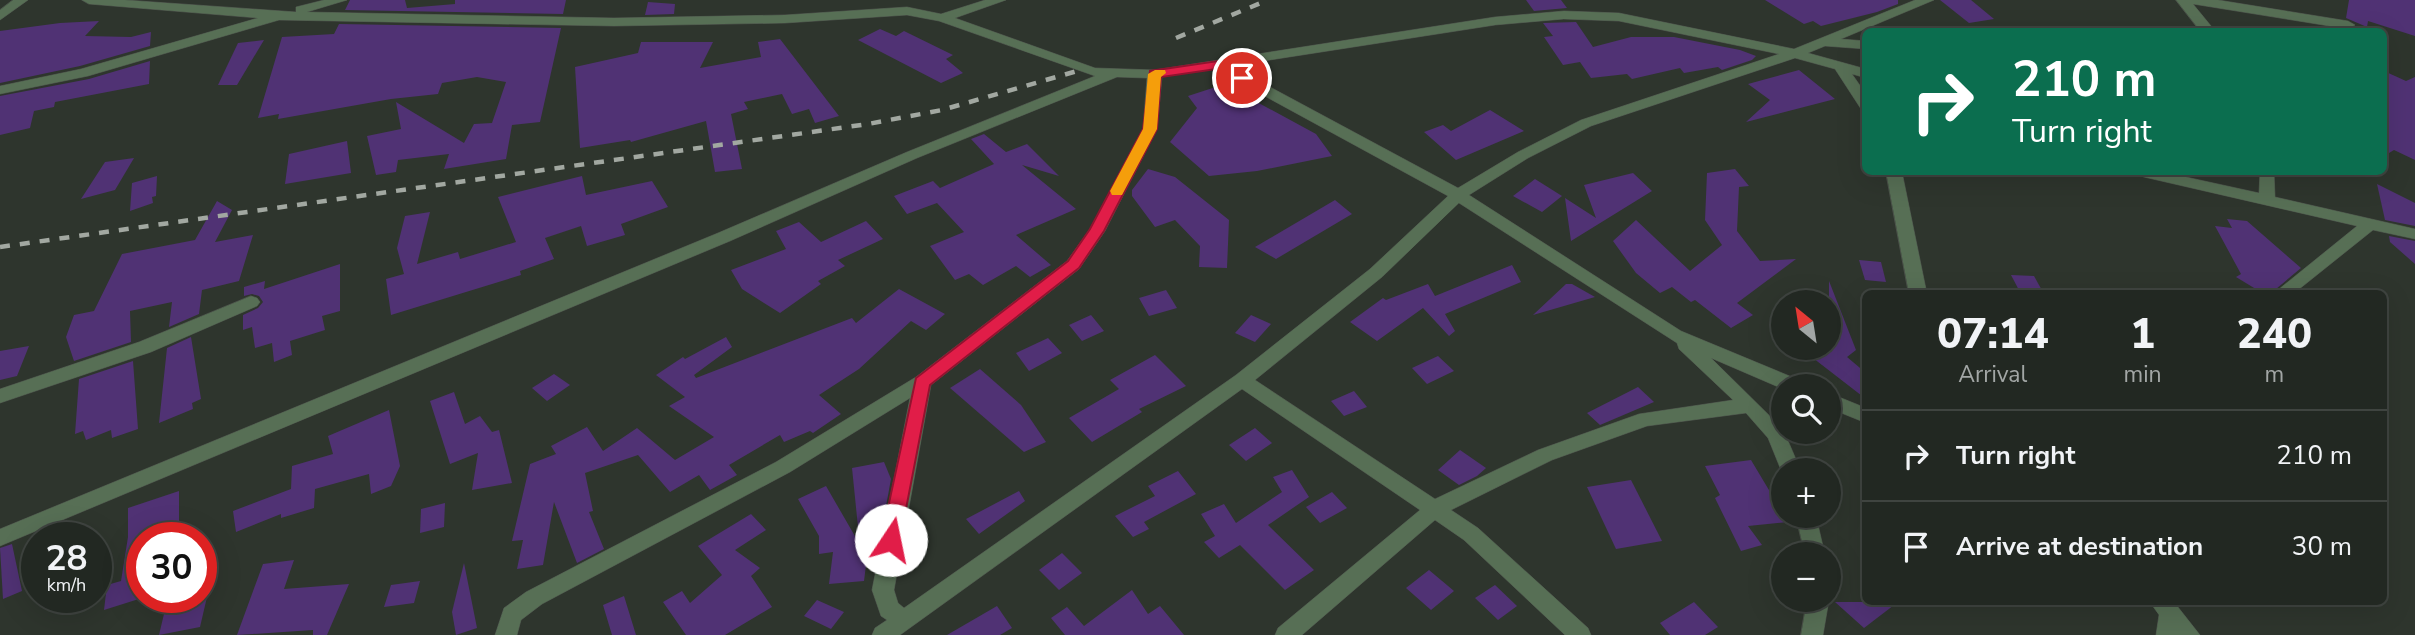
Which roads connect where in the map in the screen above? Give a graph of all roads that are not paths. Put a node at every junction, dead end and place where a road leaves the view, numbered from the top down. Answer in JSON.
{"nodes":[{"id":1,"x":21,"y":0,"type":"edge"},
{"id":2,"x":89,"y":0,"type":"edge"},
{"id":3,"x":340,"y":0,"type":"edge"},
{"id":4,"x":892,"y":0,"type":"edge"},
{"id":5,"x":999,"y":0,"type":"edge"},
{"id":6,"x":1927,"y":0,"type":"edge"},
{"id":7,"x":2183,"y":0,"type":"edge"},
{"id":8,"x":2193,"y":0,"type":"edge"},
{"id":9,"x":906,"y":11,"type":"junction"},
{"id":10,"x":0,"y":16,"type":"edge"},
{"id":11,"x":281,"y":16,"type":"junction"},
{"id":12,"x":942,"y":18,"type":"junction"},
{"id":13,"x":2348,"y":25,"type":"dead end"},
{"id":14,"x":2206,"y":28,"type":"edge"},
{"id":15,"x":1822,"y":42,"type":"junction"},
{"id":16,"x":1862,"y":44,"type":"edge"},
{"id":17,"x":1796,"y":52,"type":"junction"},
{"id":18,"x":1218,"y":65,"type":"junction"},
{"id":19,"x":1839,"y":65,"type":"junction"},
{"id":20,"x":1862,"y":73,"type":"edge"},
{"id":21,"x":1155,"y":74,"type":"junction"},
{"id":22,"x":1112,"y":75,"type":"junction"},
{"id":23,"x":0,"y":90,"type":"edge"},
{"id":24,"x":1862,"y":100,"type":"edge"},
{"id":25,"x":1895,"y":175,"type":"edge"},
{"id":26,"x":2158,"y":175,"type":"edge"},
{"id":27,"x":2267,"y":175,"type":"edge"},
{"id":28,"x":1458,"y":195,"type":"junction"},
{"id":29,"x":2267,"y":199,"type":"junction"},
{"id":30,"x":2368,"y":225,"type":"junction"},
{"id":31,"x":2415,"y":234,"type":"edge"},
{"id":32,"x":1916,"y":290,"type":"edge"},
{"id":33,"x":2287,"y":290,"type":"edge"},
{"id":34,"x":251,"y":302,"type":"dead end"},
{"id":35,"x":1675,"y":335,"type":"junction"},
{"id":36,"x":1771,"y":376,"type":"edge"},
{"id":37,"x":1242,"y":380,"type":"junction"},
{"id":38,"x":922,"y":382,"type":"junction"},
{"id":39,"x":0,"y":396,"type":"edge"},
{"id":40,"x":1750,"y":405,"type":"junction"},
{"id":41,"x":1841,"y":405,"type":"edge"},
{"id":42,"x":1862,"y":414,"type":"edge"},
{"id":43,"x":1786,"y":458,"type":"edge"},
{"id":44,"x":1436,"y":508,"type":"junction"},
{"id":45,"x":0,"y":538,"type":"edge"},
{"id":46,"x":1816,"y":612,"type":"edge"},
{"id":47,"x":2166,"y":617,"type":"edge"},
{"id":48,"x":904,"y":620,"type":"junction"},
{"id":49,"x":506,"y":635,"type":"edge"},
{"id":50,"x":883,"y":635,"type":"edge"},
{"id":51,"x":1286,"y":635,"type":"edge"},
{"id":52,"x":1580,"y":635,"type":"edge"},
{"id":53,"x":1812,"y":635,"type":"edge"},
{"id":54,"x":2189,"y":635,"type":"edge"}],
"edges":[{"from":1,"to":10,"type":"street"},
{"from":2,"to":11,"type":"street"},
{"from":3,"to":11,"type":"street"},
{"from":4,"to":9,"type":"street"},
{"from":5,"to":12,"type":"street"},
{"from":6,"to":15,"type":"street"},
{"from":7,"to":14,"type":"street"},
{"from":8,"to":13,"type":"street"},
{"from":9,"to":11,"type":"street"},
{"from":9,"to":12,"type":"street"},
{"from":11,"to":23,"type":"street"},
{"from":12,"to":22,"type":"street"},
{"from":15,"to":16,"type":"street"},
{"from":15,"to":17,"type":"street"},
{"from":17,"to":18,"type":"street"},
{"from":17,"to":19,"type":"street"},
{"from":17,"to":28,"type":"street"},
{"from":18,"to":21,"type":"street"},
{"from":18,"to":28,"type":"street"},
{"from":19,"to":20,"type":"street"},
{"from":19,"to":24,"type":"street"},
{"from":21,"to":22,"type":"street"},
{"from":21,"to":38,"type":"street"},
{"from":22,"to":45,"type":"street"},
{"from":25,"to":32,"type":"street"},
{"from":26,"to":29,"type":"street"},
{"from":27,"to":29,"type":"street"},
{"from":28,"to":35,"type":"street"},
{"from":28,"to":37,"type":"street"},
{"from":29,"to":30,"type":"street"},
{"from":30,"to":31,"type":"street"},
{"from":30,"to":33,"type":"street"},
{"from":34,"to":39,"type":"street"},
{"from":35,"to":36,"type":"street"},
{"from":35,"to":40,"type":"street"},
{"from":37,"to":44,"type":"street"},
{"from":37,"to":48,"type":"street"},
{"from":38,"to":48,"type":"street"},
{"from":38,"to":49,"type":"street"},
{"from":40,"to":43,"type":"street"},
{"from":40,"to":44,"type":"street"},
{"from":41,"to":42,"type":"street"},
{"from":44,"to":51,"type":"street"},
{"from":44,"to":52,"type":"street"},
{"from":46,"to":53,"type":"street"},
{"from":47,"to":54,"type":"street"},
{"from":48,"to":50,"type":"street"}]}
